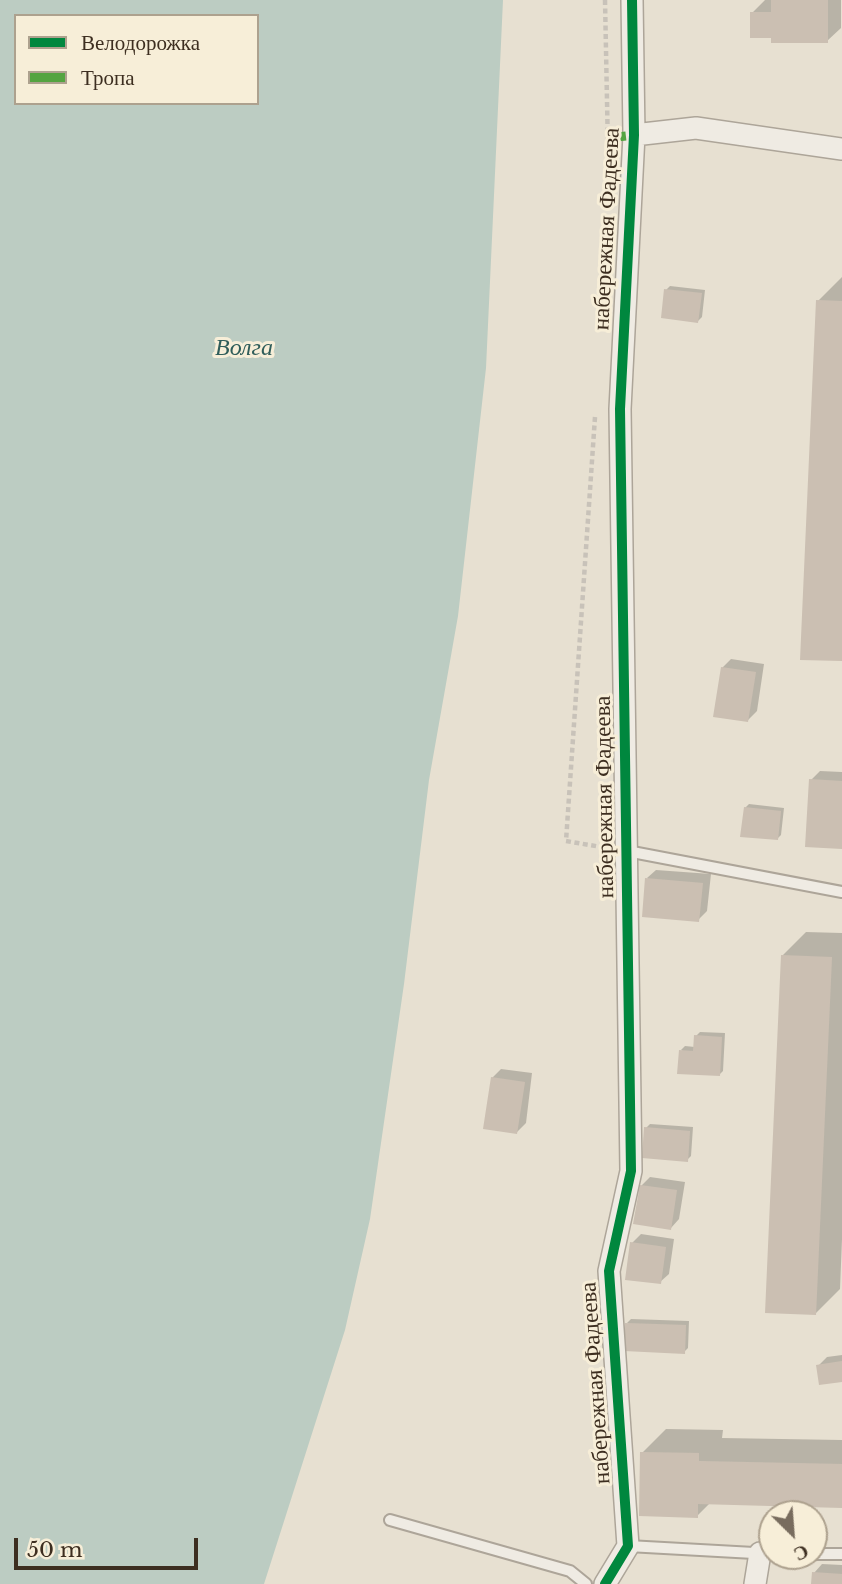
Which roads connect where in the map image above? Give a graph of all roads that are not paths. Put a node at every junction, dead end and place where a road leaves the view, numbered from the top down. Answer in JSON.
{"nodes":[{"id":1,"x":632,"y":0,"type":"edge"},
{"id":2,"x":634,"y":135,"type":"junction"},
{"id":3,"x":842,"y":149,"type":"edge"},
{"id":4,"x":626,"y":851,"type":"junction"},
{"id":5,"x":842,"y":892,"type":"edge"},
{"id":6,"x":390,"y":1520,"type":"dead end"},
{"id":7,"x":628,"y":1546,"type":"junction"},
{"id":8,"x":758,"y":1553,"type":"edge"},
{"id":9,"x":586,"y":1584,"type":"edge"},
{"id":10,"x":605,"y":1584,"type":"edge"}],
"edges":[{"from":1,"to":2,"type":"street","name":"набережная Фадеева"},
{"from":2,"to":3,"type":"street"},
{"from":2,"to":4,"type":"street","name":"набережная Фадеева"},
{"from":4,"to":5,"type":"lane"},
{"from":4,"to":7,"type":"street","name":"набережная Фадеева"},
{"from":6,"to":9,"type":"lane"},
{"from":7,"to":8,"type":"lane"},
{"from":7,"to":10,"type":"street"}]}
